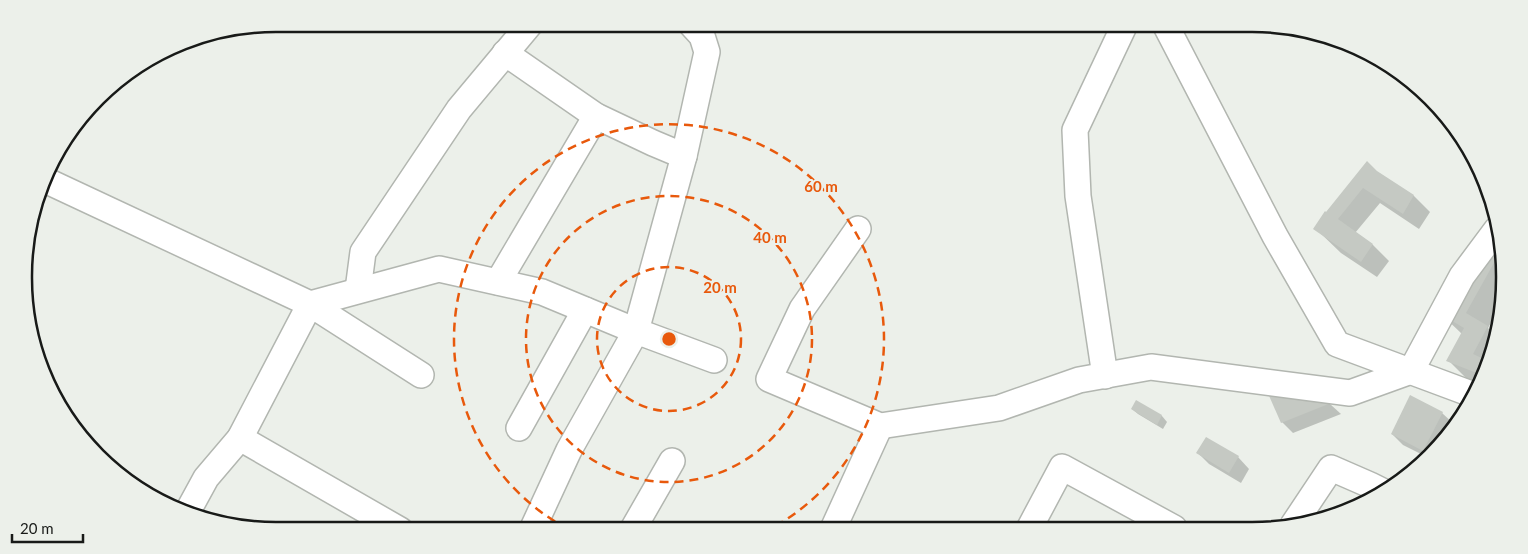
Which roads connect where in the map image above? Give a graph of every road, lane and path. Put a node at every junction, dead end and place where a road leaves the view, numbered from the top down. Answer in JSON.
{"nodes":[{"id":1,"x":523,"y":32,"type":"edge"},
{"id":2,"x":698,"y":32,"type":"edge"},
{"id":3,"x":1121,"y":32,"type":"edge"},
{"id":4,"x":1169,"y":32,"type":"edge"},
{"id":5,"x":505,"y":53,"type":"junction"},
{"id":6,"x":596,"y":116,"type":"junction"},
{"id":7,"x":684,"y":156,"type":"junction"},
{"id":8,"x":51,"y":183,"type":"edge"},
{"id":9,"x":858,"y":229,"type":"dead end"},
{"id":10,"x":1492,"y":236,"type":"edge"},
{"id":11,"x":498,"y":282,"type":"junction"},
{"id":12,"x":358,"y":290,"type":"junction"},
{"id":13,"x":310,"y":304,"type":"junction"},
{"id":14,"x":585,"y":310,"type":"junction"},
{"id":15,"x":636,"y":331,"type":"junction"},
{"id":16,"x":714,"y":360,"type":"dead end"},
{"id":17,"x":1411,"y":371,"type":"junction"},
{"id":18,"x":421,"y":375,"type":"dead end"},
{"id":19,"x":1105,"y":376,"type":"junction"},
{"id":20,"x":1466,"y":392,"type":"edge"},
{"id":21,"x":880,"y":426,"type":"junction"},
{"id":22,"x":519,"y":428,"type":"dead end"},
{"id":23,"x":240,"y":438,"type":"junction"},
{"id":24,"x":672,"y":461,"type":"dead end"},
{"id":25,"x":1375,"y":488,"type":"edge"},
{"id":26,"x":191,"y":506,"type":"edge"},
{"id":27,"x":1298,"y":517,"type":"edge"},
{"id":28,"x":386,"y":522,"type":"edge"},
{"id":29,"x":536,"y":522,"type":"edge"},
{"id":30,"x":638,"y":522,"type":"edge"},
{"id":31,"x":837,"y":522,"type":"edge"},
{"id":32,"x":1033,"y":522,"type":"edge"},
{"id":33,"x":1163,"y":522,"type":"edge"}],
"edges":[{"from":1,"to":5,"type":"street"},
{"from":2,"to":7,"type":"street"},
{"from":3,"to":19,"type":"street"},
{"from":4,"to":17,"type":"street"},
{"from":5,"to":6,"type":"street"},
{"from":5,"to":12,"type":"street"},
{"from":6,"to":7,"type":"street"},
{"from":6,"to":11,"type":"street"},
{"from":7,"to":15,"type":"street"},
{"from":8,"to":13,"type":"street"},
{"from":9,"to":21,"type":"street"},
{"from":10,"to":17,"type":"street"},
{"from":11,"to":12,"type":"street"},
{"from":11,"to":14,"type":"street"},
{"from":12,"to":13,"type":"street"},
{"from":13,"to":18,"type":"street"},
{"from":13,"to":23,"type":"street"},
{"from":14,"to":15,"type":"street"},
{"from":14,"to":22,"type":"street"},
{"from":15,"to":16,"type":"street"},
{"from":15,"to":29,"type":"street"},
{"from":17,"to":19,"type":"street"},
{"from":17,"to":20,"type":"street"},
{"from":19,"to":21,"type":"street"},
{"from":21,"to":31,"type":"street"},
{"from":23,"to":26,"type":"street"},
{"from":23,"to":28,"type":"street"},
{"from":24,"to":30,"type":"street"},
{"from":25,"to":27,"type":"street"},
{"from":32,"to":33,"type":"street"}]}
